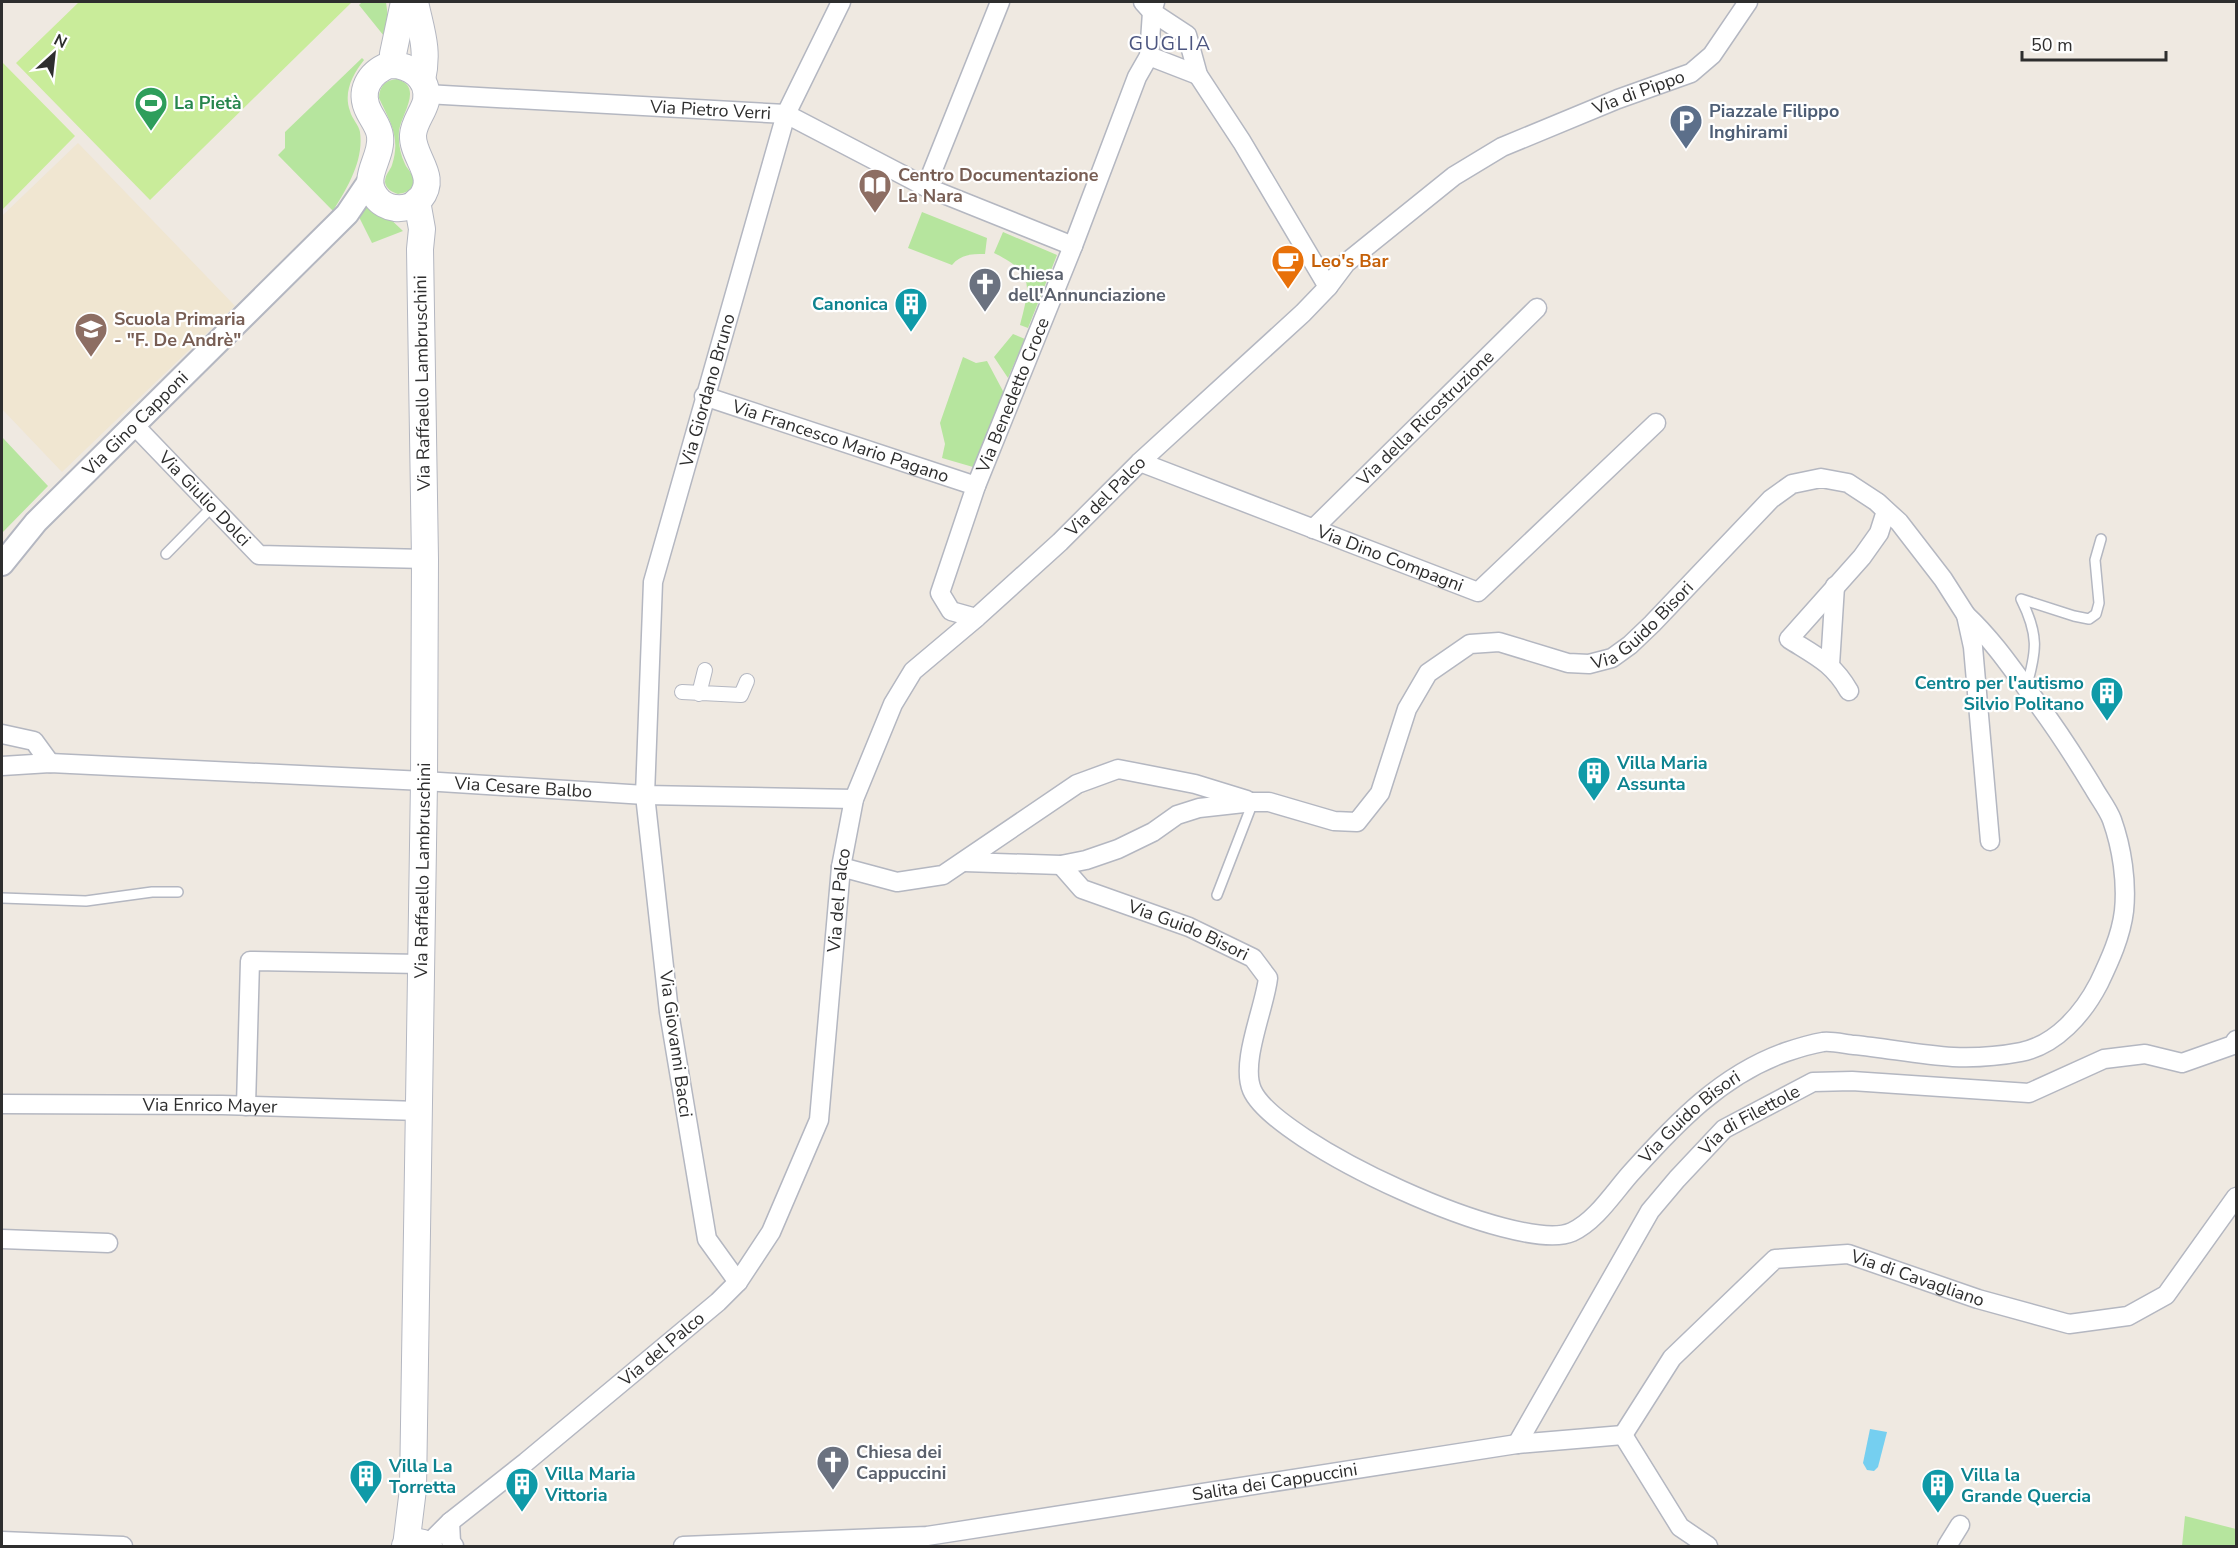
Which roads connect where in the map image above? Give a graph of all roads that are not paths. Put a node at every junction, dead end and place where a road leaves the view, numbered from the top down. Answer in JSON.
{"nodes":[{"id":1,"x":404,"y":2,"type":"edge"},
{"id":2,"x":415,"y":2,"type":"edge"},
{"id":3,"x":841,"y":2,"type":"edge"},
{"id":4,"x":1000,"y":2,"type":"edge"},
{"id":5,"x":1748,"y":2,"type":"edge"},
{"id":6,"x":1150,"y":5,"type":"edge"},
{"id":7,"x":1149,"y":57,"type":"junction"},
{"id":8,"x":393,"y":65,"type":"junction"},
{"id":9,"x":1198,"y":75,"type":"junction"},
{"id":10,"x":424,"y":87,"type":"junction"},
{"id":11,"x":786,"y":114,"type":"junction"},
{"id":12,"x":1502,"y":147,"type":"joint"},
{"id":13,"x":370,"y":180,"type":"junction"},
{"id":14,"x":926,"y":187,"type":"junction"},
{"id":15,"x":407,"y":205,"type":"junction"},
{"id":16,"x":1073,"y":246,"type":"junction"},
{"id":17,"x":1328,"y":287,"type":"junction"},
{"id":18,"x":1537,"y":308,"type":"dead end"},
{"id":19,"x":704,"y":396,"type":"junction"},
{"id":20,"x":1656,"y":423,"type":"dead end"},
{"id":21,"x":134,"y":425,"type":"junction"},
{"id":22,"x":1140,"y":462,"type":"junction"},
{"id":23,"x":976,"y":486,"type":"junction"},
{"id":24,"x":1877,"y":502,"type":"junction"},
{"id":25,"x":213,"y":506,"type":"junction"},
{"id":26,"x":1313,"y":529,"type":"junction"},
{"id":27,"x":2101,"y":539,"type":"dead end"},
{"id":28,"x":166,"y":554,"type":"dead end"},
{"id":29,"x":425,"y":559,"type":"junction"},
{"id":30,"x":2,"y":564,"type":"edge"},
{"id":31,"x":1835,"y":586,"type":"junction"},
{"id":32,"x":1966,"y":615,"type":"junction"},
{"id":33,"x":976,"y":618,"type":"junction"},
{"id":34,"x":1830,"y":664,"type":"junction"},
{"id":35,"x":705,"y":670,"type":"dead end"},
{"id":36,"x":747,"y":681,"type":"dead end"},
{"id":37,"x":2026,"y":688,"type":"junction"},
{"id":38,"x":1849,"y":691,"type":"dead end"},
{"id":39,"x":682,"y":692,"type":"dead end"},
{"id":40,"x":699,"y":694,"type":"junction"},
{"id":41,"x":2,"y":734,"type":"edge"},
{"id":42,"x":50,"y":763,"type":"junction"},
{"id":43,"x":2,"y":766,"type":"edge"},
{"id":44,"x":424,"y":780,"type":"junction"},
{"id":45,"x":645,"y":795,"type":"junction"},
{"id":46,"x":854,"y":799,"type":"junction"},
{"id":47,"x":1253,"y":802,"type":"junction"},
{"id":48,"x":1990,"y":841,"type":"dead end"},
{"id":49,"x":964,"y":862,"type":"junction"},
{"id":50,"x":1061,"y":865,"type":"junction"},
{"id":51,"x":842,"y":867,"type":"junction"},
{"id":52,"x":177,"y":892,"type":"dead end"},
{"id":53,"x":1217,"y":895,"type":"dead end"},
{"id":54,"x":2,"y":898,"type":"edge"},
{"id":55,"x":421,"y":964,"type":"junction"},
{"id":56,"x":2236,"y":1040,"type":"edge"},
{"id":57,"x":2,"y":1104,"type":"edge"},
{"id":58,"x":246,"y":1106,"type":"junction"},
{"id":59,"x":419,"y":1112,"type":"junction"},
{"id":60,"x":2236,"y":1197,"type":"edge"},
{"id":61,"x":2,"y":1239,"type":"edge"},
{"id":62,"x":108,"y":1244,"type":"dead end"},
{"id":63,"x":738,"y":1282,"type":"junction"},
{"id":64,"x":1623,"y":1435,"type":"junction"},
{"id":65,"x":1517,"y":1444,"type":"junction"},
{"id":66,"x":450,"y":1522,"type":"junction"},
{"id":67,"x":1960,"y":1525,"type":"dead end"},
{"id":68,"x":2,"y":1541,"type":"edge"},
{"id":69,"x":929,"y":1541,"type":"edge"},
{"id":70,"x":418,"y":1545,"type":"edge"},
{"id":71,"x":123,"y":1546,"type":"edge"},
{"id":72,"x":454,"y":1546,"type":"edge"},
{"id":73,"x":682,"y":1546,"type":"edge"},
{"id":74,"x":1708,"y":1546,"type":"edge"},
{"id":75,"x":1947,"y":1546,"type":"edge"}],
"edges":[{"from":1,"to":8,"type":"main road"},
{"from":2,"to":10,"type":"main road"},
{"from":3,"to":11,"type":"street","name":"Via Giordano Bruno"},
{"from":4,"to":14,"type":"street"},
{"from":5,"to":12,"type":"street","name":"Via di Pippo"},
{"from":6,"to":7,"type":"street"},
{"from":6,"to":9,"type":"street"},
{"from":7,"to":9,"type":"street"},
{"from":7,"to":16,"type":"street","name":"Via Benedetto Croce"},
{"from":8,"to":10,"type":"main road"},
{"from":8,"to":13,"type":"main road"},
{"from":9,"to":17,"type":"street"},
{"from":10,"to":11,"type":"street","name":"Via Pietro Verri"},
{"from":10,"to":15,"type":"main road"},
{"from":11,"to":14,"type":"street","name":"Via Pietro Verri"},
{"from":11,"to":19,"type":"street","name":"Via Giordano Bruno"},
{"from":12,"to":17,"type":"street","name":"Via del Palco"},
{"from":13,"to":15,"type":"main road"},
{"from":13,"to":21,"type":"street","name":"Via Gino Capponi"},
{"from":14,"to":16,"type":"street","name":"Via Pietro Verri"},
{"from":15,"to":29,"type":"main road","name":"Via Raffaello Lambruschini"},
{"from":16,"to":23,"type":"street","name":"Via Benedetto Croce"},
{"from":17,"to":22,"type":"street","name":"Via del Palco"},
{"from":18,"to":26,"type":"street","name":"Via della Ricostruzione"},
{"from":19,"to":23,"type":"street","name":"Via Francesco Mario Pagano"},
{"from":19,"to":45,"type":"street","name":"Via Giordano Bruno"},
{"from":20,"to":26,"type":"street","name":"Via Dino Compagni"},
{"from":21,"to":25,"type":"street","name":"Via Giulio Dolci"},
{"from":21,"to":30,"type":"street","name":"Via Gino Capponi"},
{"from":22,"to":26,"type":"street","name":"Via Dino Compagni"},
{"from":22,"to":33,"type":"street","name":"Via del Palco"},
{"from":23,"to":33,"type":"street","name":"Via Benedetto Croce"},
{"from":24,"to":31,"type":"street"},
{"from":24,"to":32,"type":"street","name":"Via Guido Bisori"},
{"from":24,"to":47,"type":"street","name":"Via Guido Bisori"},
{"from":25,"to":28,"type":"lane"},
{"from":25,"to":29,"type":"street","name":"Via Giulio Dolci"},
{"from":27,"to":37,"type":"lane"},
{"from":29,"to":44,"type":"main road","name":"Via Raffaello Lambruschini"},
{"from":31,"to":34,"type":"street"},
{"from":31,"to":34,"type":"street"},
{"from":32,"to":37,"type":"street","name":"Via Guido Bisori"},
{"from":32,"to":48,"type":"street","name":"Via Guido Bisori"},
{"from":33,"to":46,"type":"street","name":"Via del Palco"},
{"from":34,"to":38,"type":"street"},
{"from":35,"to":40,"type":"street"},
{"from":36,"to":40,"type":"street"},
{"from":37,"to":50,"type":"street","name":"Via Guido Bisori"},
{"from":39,"to":40,"type":"street"},
{"from":41,"to":42,"type":"street"},
{"from":42,"to":43,"type":"street","name":"Via Cesare Balbo"},
{"from":42,"to":44,"type":"street","name":"Via Cesare Balbo"},
{"from":44,"to":45,"type":"street","name":"Via Cesare Balbo"},
{"from":44,"to":55,"type":"main road","name":"Via Raffaello Lambruschini"},
{"from":45,"to":46,"type":"street","name":"Via Cesare Balbo"},
{"from":45,"to":63,"type":"street","name":"Via Giovanni Bacci"},
{"from":46,"to":51,"type":"street","name":"Via del Palco"},
{"from":47,"to":49,"type":"street","name":"Via Guido Bisori"},
{"from":47,"to":50,"type":"street","name":"Via Guido Bisori"},
{"from":47,"to":53,"type":"lane"},
{"from":49,"to":50,"type":"street","name":"Via Guido Bisori"},
{"from":49,"to":51,"type":"street","name":"Via Guido Bisori"},
{"from":51,"to":63,"type":"street","name":"Via del Palco"},
{"from":52,"to":54,"type":"lane"},
{"from":55,"to":58,"type":"street"},
{"from":55,"to":59,"type":"main road","name":"Via Raffaello Lambruschini"},
{"from":56,"to":65,"type":"street","name":"Via di Filettole"},
{"from":57,"to":58,"type":"street","name":"Via Enrico Mayer"},
{"from":58,"to":59,"type":"street","name":"Via Enrico Mayer"},
{"from":59,"to":70,"type":"main road","name":"Via Raffaello Lambruschini"},
{"from":60,"to":64,"type":"street","name":"Via di Cavagliano"},
{"from":61,"to":62,"type":"street"},
{"from":63,"to":66,"type":"street","name":"Via del Palco"},
{"from":64,"to":65,"type":"street","name":"Salita dei Cappuccini"},
{"from":64,"to":74,"type":"street"},
{"from":65,"to":69,"type":"street","name":"Salita dei Cappuccini"},
{"from":66,"to":70,"type":"street","name":"Via del Palco"},
{"from":66,"to":72,"type":"street"},
{"from":67,"to":75,"type":"street"},
{"from":68,"to":71,"type":"street"},
{"from":69,"to":73,"type":"street","name":"Salita dei Cappuccini"}]}
